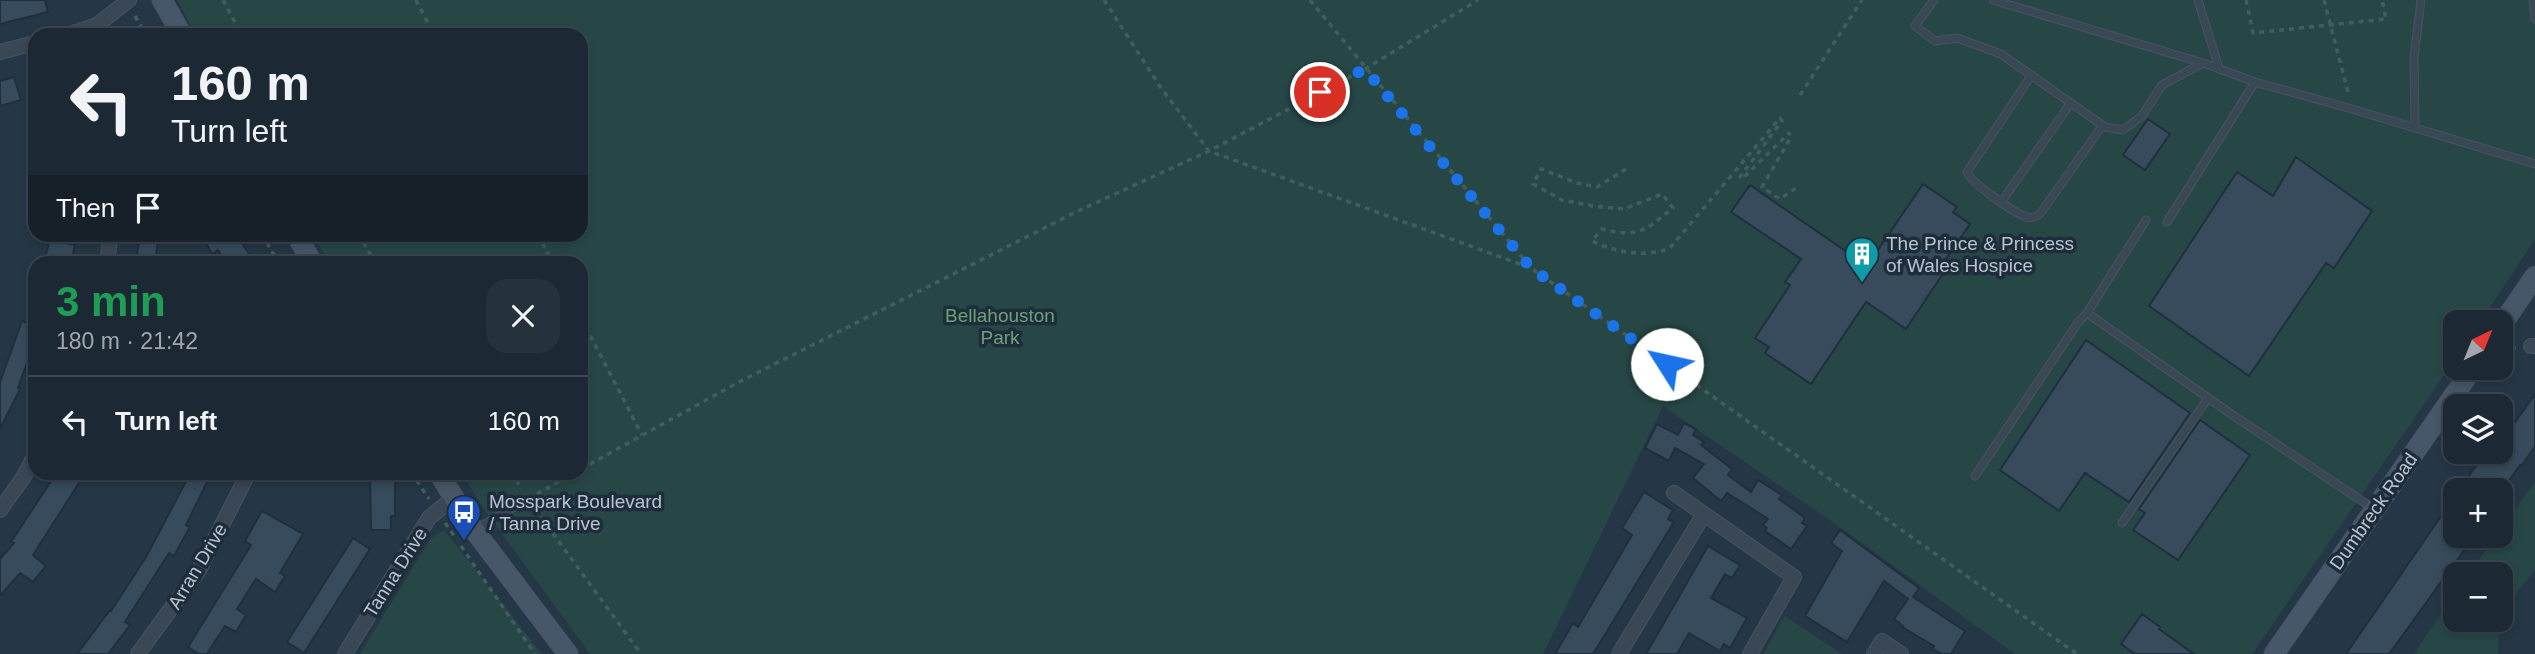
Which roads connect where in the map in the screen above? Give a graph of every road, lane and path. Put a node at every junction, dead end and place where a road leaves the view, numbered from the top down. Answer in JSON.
{"nodes":[{"id":1,"x":162,"y":0,"type":"edge"},
{"id":2,"x":223,"y":0,"type":"edge"},
{"id":3,"x":416,"y":0,"type":"edge"},
{"id":4,"x":1104,"y":0,"type":"edge"},
{"id":5,"x":1310,"y":0,"type":"edge"},
{"id":6,"x":1478,"y":0,"type":"edge"},
{"id":7,"x":1863,"y":0,"type":"edge"},
{"id":8,"x":1934,"y":0,"type":"edge"},
{"id":9,"x":1993,"y":0,"type":"edge"},
{"id":10,"x":2024,"y":0,"type":"edge"},
{"id":11,"x":2198,"y":0,"type":"edge"},
{"id":12,"x":2246,"y":0,"type":"edge"},
{"id":13,"x":2324,"y":0,"type":"edge"},
{"id":14,"x":2382,"y":0,"type":"edge"},
{"id":15,"x":2421,"y":0,"type":"edge"},
{"id":16,"x":2533,"y":0,"type":"edge"},
{"id":17,"x":128,"y":1,"type":"edge"},
{"id":18,"x":2025,"y":9,"type":"junction"},
{"id":19,"x":2535,"y":19,"type":"edge"},
{"id":20,"x":2329,"y":25,"type":"junction"},
{"id":21,"x":100,"y":28,"type":"edge"},
{"id":22,"x":142,"y":28,"type":"edge"},
{"id":23,"x":178,"y":28,"type":"edge"},
{"id":24,"x":238,"y":28,"type":"edge"},
{"id":25,"x":430,"y":28,"type":"edge"},
{"id":26,"x":28,"y":45,"type":"edge"},
{"id":27,"x":0,"y":52,"type":"edge"},
{"id":28,"x":2203,"y":63,"type":"junction"},
{"id":29,"x":2219,"y":68,"type":"junction"},
{"id":30,"x":1365,"y":69,"type":"junction"},
{"id":31,"x":2031,"y":76,"type":"junction"},
{"id":32,"x":2255,"y":82,"type":"junction"},
{"id":33,"x":1800,"y":95,"type":"dead end"},
{"id":34,"x":2070,"y":104,"type":"junction"},
{"id":35,"x":2352,"y":108,"type":"junction"},
{"id":36,"x":2102,"y":126,"type":"junction"},
{"id":37,"x":2415,"y":128,"type":"junction"},
{"id":38,"x":1209,"y":151,"type":"junction"},
{"id":39,"x":2535,"y":164,"type":"edge"},
{"id":40,"x":1626,"y":169,"type":"dead end"},
{"id":41,"x":1796,"y":188,"type":"dead end"},
{"id":42,"x":2002,"y":201,"type":"junction"},
{"id":43,"x":2146,"y":219,"type":"dead end"},
{"id":44,"x":2168,"y":222,"type":"dead end"},
{"id":45,"x":1531,"y":268,"type":"junction"},
{"id":46,"x":2535,"y":276,"type":"edge"},
{"id":47,"x":2512,"y":310,"type":"edge"},
{"id":48,"x":2087,"y":313,"type":"junction"},
{"id":49,"x":588,"y":331,"type":"edge"},
{"id":50,"x":2465,"y":380,"type":"edge"},
{"id":51,"x":2208,"y":398,"type":"junction"},
{"id":52,"x":642,"y":435,"type":"junction"},
{"id":53,"x":588,"y":465,"type":"edge"},
{"id":54,"x":28,"y":468,"type":"edge"},
{"id":55,"x":1975,"y":476,"type":"dead end"},
{"id":56,"x":245,"y":480,"type":"edge"},
{"id":57,"x":416,"y":480,"type":"edge"},
{"id":58,"x":443,"y":480,"type":"edge"},
{"id":59,"x":516,"y":480,"type":"edge"},
{"id":60,"x":561,"y":480,"type":"edge"},
{"id":61,"x":1674,"y":493,"type":"dead end"},
{"id":62,"x":453,"y":498,"type":"junction"},
{"id":63,"x":528,"y":499,"type":"junction"},
{"id":64,"x":0,"y":510,"type":"edge"},
{"id":65,"x":2375,"y":510,"type":"junction"},
{"id":66,"x":437,"y":511,"type":"junction"},
{"id":67,"x":1704,"y":514,"type":"junction"},
{"id":68,"x":2122,"y":523,"type":"dead end"},
{"id":69,"x":474,"y":530,"type":"junction"},
{"id":70,"x":1878,"y":648,"type":"edge"},
{"id":71,"x":138,"y":654,"type":"edge"},
{"id":72,"x":345,"y":654,"type":"edge"},
{"id":73,"x":535,"y":654,"type":"edge"},
{"id":74,"x":568,"y":654,"type":"edge"},
{"id":75,"x":641,"y":654,"type":"edge"},
{"id":76,"x":1619,"y":654,"type":"edge"},
{"id":77,"x":1750,"y":654,"type":"edge"},
{"id":78,"x":1901,"y":654,"type":"edge"},
{"id":79,"x":2077,"y":654,"type":"edge"},
{"id":80,"x":2274,"y":654,"type":"edge"}],
"edges":[{"from":1,"to":23,"type":"main road"},
{"from":2,"to":24,"type":"path"},
{"from":3,"to":25,"type":"path"},
{"from":4,"to":38,"type":"path"},
{"from":5,"to":30,"type":"path"},
{"from":6,"to":30,"type":"path"},
{"from":7,"to":33,"type":"path"},
{"from":8,"to":31,"type":"lane"},
{"from":9,"to":18,"type":"lane"},
{"from":10,"to":18,"type":"lane"},
{"from":11,"to":29,"type":"lane"},
{"from":12,"to":20,"type":"path"},
{"from":13,"to":20,"type":"path"},
{"from":14,"to":20,"type":"path"},
{"from":15,"to":37,"type":"lane"},
{"from":16,"to":19,"type":"lane"},
{"from":17,"to":21,"type":"street"},
{"from":17,"to":22,"type":"path"},
{"from":18,"to":28,"type":"lane"},
{"from":20,"to":35,"type":"path"},
{"from":26,"to":27,"type":"street"},
{"from":28,"to":29,"type":"lane"},
{"from":28,"to":36,"type":"lane"},
{"from":29,"to":32,"type":"lane"},
{"from":30,"to":38,"type":"path"},
{"from":30,"to":45,"type":"path"},
{"from":31,"to":34,"type":"lane"},
{"from":31,"to":42,"type":"lane"},
{"from":32,"to":35,"type":"lane"},
{"from":32,"to":44,"type":"lane"},
{"from":34,"to":36,"type":"lane"},
{"from":34,"to":42,"type":"lane"},
{"from":35,"to":37,"type":"lane"},
{"from":36,"to":42,"type":"lane"},
{"from":37,"to":39,"type":"lane"},
{"from":38,"to":45,"type":"path"},
{"from":38,"to":52,"type":"path"},
{"from":40,"to":41,"type":"path"},
{"from":43,"to":48,"type":"lane"},
{"from":45,"to":79,"type":"path"},
{"from":46,"to":47,"type":"main road"},
{"from":48,"to":51,"type":"lane"},
{"from":48,"to":55,"type":"lane"},
{"from":49,"to":52,"type":"path"},
{"from":50,"to":65,"type":"main road","name":"Dumbreck Road"},
{"from":51,"to":65,"type":"lane"},
{"from":51,"to":68,"type":"lane"},
{"from":52,"to":53,"type":"path"},
{"from":54,"to":64,"type":"street"},
{"from":56,"to":71,"type":"street","name":"Arran Drive"},
{"from":57,"to":66,"type":"path"},
{"from":58,"to":62,"type":"main road"},
{"from":59,"to":63,"type":"path"},
{"from":60,"to":63,"type":"path"},
{"from":61,"to":67,"type":"street"},
{"from":62,"to":66,"type":"street","name":"Tanna Drive"},
{"from":62,"to":69,"type":"main road"},
{"from":63,"to":69,"type":"lane"},
{"from":63,"to":75,"type":"path"},
{"from":65,"to":80,"type":"main road","name":"Dumbreck Road"},
{"from":66,"to":72,"type":"street","name":"Tanna Drive"},
{"from":66,"to":73,"type":"path"},
{"from":67,"to":76,"type":"street"},
{"from":67,"to":77,"type":"street"},
{"from":69,"to":74,"type":"main road"},
{"from":70,"to":78,"type":"street"}]}
